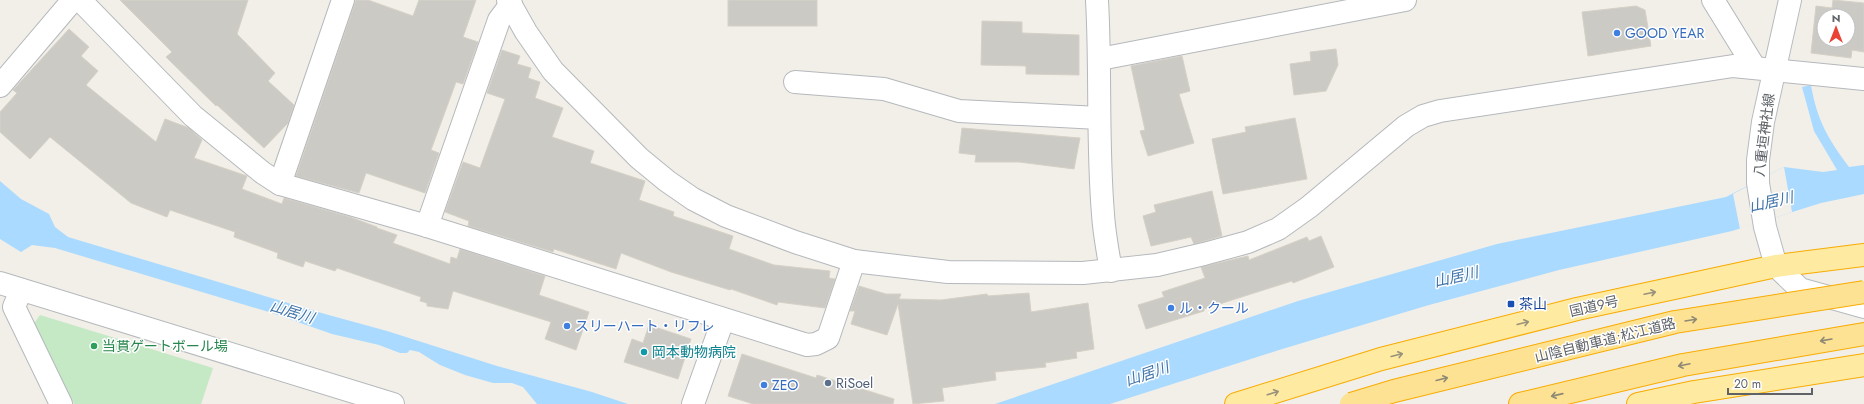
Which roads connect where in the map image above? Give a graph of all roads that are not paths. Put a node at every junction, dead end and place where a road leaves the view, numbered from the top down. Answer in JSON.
{"nodes":[{"id":1,"x":73,"y":0,"type":"edge"},
{"id":2,"x":80,"y":0,"type":"edge"},
{"id":3,"x":343,"y":0,"type":"edge"},
{"id":4,"x":1097,"y":0,"type":"edge"},
{"id":5,"x":1405,"y":0,"type":"edge"},
{"id":6,"x":1713,"y":0,"type":"edge"},
{"id":7,"x":1790,"y":0,"type":"edge"},
{"id":8,"x":509,"y":2,"type":"edge"},
{"id":9,"x":1100,"y":59,"type":"junction"},
{"id":10,"x":1764,"y":69,"type":"junction"},
{"id":11,"x":1864,"y":79,"type":"edge"},
{"id":12,"x":795,"y":82,"type":"dead end"},
{"id":13,"x":0,"y":86,"type":"edge"},
{"id":14,"x":1099,"y":118,"type":"junction"},
{"id":15,"x":280,"y":184,"type":"junction"},
{"id":16,"x":428,"y":226,"type":"junction"},
{"id":17,"x":1864,"y":255,"type":"edge"},
{"id":18,"x":854,"y":261,"type":"junction"},
{"id":19,"x":1776,"y":266,"type":"junction"},
{"id":20,"x":1111,"y":271,"type":"junction"},
{"id":21,"x":0,"y":283,"type":"edge"},
{"id":22,"x":21,"y":290,"type":"junction"},
{"id":23,"x":1864,"y":292,"type":"edge"},
{"id":24,"x":1864,"y":307,"type":"edge"},
{"id":25,"x":723,"y":320,"type":"junction"},
{"id":26,"x":1864,"y":334,"type":"edge"},
{"id":27,"x":1864,"y":366,"type":"edge"},
{"id":28,"x":693,"y":403,"type":"edge"},
{"id":29,"x":61,"y":404,"type":"edge"},
{"id":30,"x":393,"y":404,"type":"edge"},
{"id":31,"x":1236,"y":404,"type":"edge"},
{"id":32,"x":1351,"y":404,"type":"edge"},
{"id":33,"x":1520,"y":404,"type":"edge"},
{"id":34,"x":1638,"y":404,"type":"edge"}],
"edges":[{"from":1,"to":13,"type":"street"},
{"from":2,"to":15,"type":"street"},
{"from":3,"to":15,"type":"street"},
{"from":4,"to":9,"type":"street"},
{"from":5,"to":9,"type":"street"},
{"from":6,"to":10,"type":"street"},
{"from":7,"to":10,"type":"street","name":"八重垣神社線"},
{"from":8,"to":16,"type":"street"},
{"from":8,"to":18,"type":"street"},
{"from":9,"to":14,"type":"street"},
{"from":10,"to":11,"type":"street"},
{"from":10,"to":19,"type":"street","name":"八重垣神社線"},
{"from":10,"to":20,"type":"street"},
{"from":12,"to":14,"type":"street"},
{"from":14,"to":20,"type":"street"},
{"from":15,"to":16,"type":"street"},
{"from":16,"to":25,"type":"street"},
{"from":17,"to":19,"type":"highway","name":"国道9号"},
{"from":18,"to":20,"type":"street"},
{"from":18,"to":25,"type":"street"},
{"from":19,"to":24,"type":"street"},
{"from":31,"to":19,"type":"highway","name":"国道9号","one_way":true},
{"from":21,"to":22,"type":"street"},
{"from":22,"to":29,"type":"street"},
{"from":22,"to":30,"type":"street"},
{"from":32,"to":23,"type":"highway","name":"山陰自動車道;松江道路","one_way":true,"bridge":true},
{"from":25,"to":28,"type":"street"},
{"from":26,"to":33,"type":"highway","one_way":true},
{"from":27,"to":34,"type":"highway"}]}
